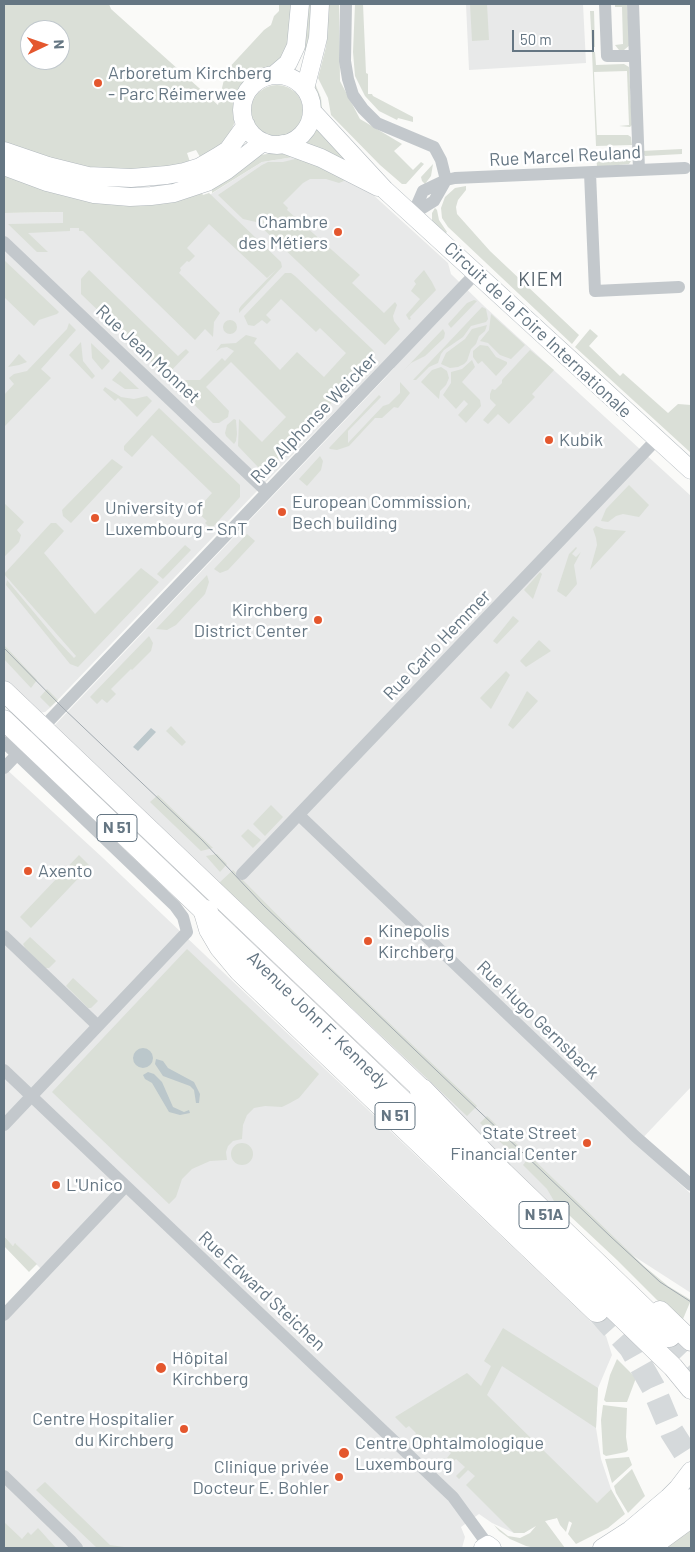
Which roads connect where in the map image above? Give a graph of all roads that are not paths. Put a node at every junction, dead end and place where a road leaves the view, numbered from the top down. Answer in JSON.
{"nodes":[{"id":1,"x":300,"y":4,"type":"edge"},
{"id":2,"x":320,"y":4,"type":"edge"},
{"id":3,"x":346,"y":4,"type":"edge"},
{"id":4,"x":605,"y":4,"type":"edge"},
{"id":5,"x":634,"y":4,"type":"edge"},
{"id":6,"x":635,"y":56,"type":"junction"},
{"id":7,"x":274,"y":75,"type":"junction"},
{"id":8,"x":305,"y":89,"type":"junction"},
{"id":9,"x":312,"y":111,"type":"junction"},
{"id":10,"x":246,"y":125,"type":"junction"},
{"id":11,"x":263,"y":142,"type":"junction"},
{"id":12,"x":283,"y":144,"type":"junction"},
{"id":13,"x":4,"y":151,"type":"edge"},
{"id":14,"x":4,"y":166,"type":"edge"},
{"id":15,"x":685,"y":168,"type":"dead end"},
{"id":16,"x":638,"y":170,"type":"junction"},
{"id":17,"x":590,"y":172,"type":"junction"},
{"id":18,"x":446,"y":180,"type":"junction"},
{"id":19,"x":385,"y":190,"type":"junction"},
{"id":20,"x":412,"y":214,"type":"junction"},
{"id":21,"x":4,"y":242,"type":"edge"},
{"id":22,"x":476,"y":273,"type":"junction"},
{"id":23,"x":679,"y":287,"type":"dead end"},
{"id":24,"x":657,"y":439,"type":"junction"},
{"id":25,"x":691,"y":470,"type":"edge"},
{"id":26,"x":267,"y":492,"type":"junction"},
{"id":27,"x":4,"y":691,"type":"edge"},
{"id":28,"x":4,"y":720,"type":"edge"},
{"id":29,"x":48,"y":722,"type":"junction"},
{"id":30,"x":4,"y":742,"type":"edge"},
{"id":31,"x":23,"y":749,"type":"junction"},
{"id":32,"x":4,"y":768,"type":"edge"},
{"id":33,"x":298,"y":815,"type":"junction"},
{"id":34,"x":242,"y":874,"type":"dead end"},
{"id":35,"x":206,"y":912,"type":"junction"},
{"id":36,"x":187,"y":932,"type":"junction"},
{"id":37,"x":4,"y":936,"type":"edge"},
{"id":38,"x":221,"y":946,"type":"junction"},
{"id":39,"x":98,"y":1026,"type":"junction"},
{"id":40,"x":4,"y":1070,"type":"edge"},
{"id":41,"x":31,"y":1096,"type":"junction"},
{"id":42,"x":415,"y":1098,"type":"junction"},
{"id":43,"x":4,"y":1125,"type":"edge"},
{"id":44,"x":691,"y":1185,"type":"edge"},
{"id":45,"x":126,"y":1186,"type":"junction"},
{"id":46,"x":597,"y":1310,"type":"tunnel mouth"},
{"id":47,"x":4,"y":1315,"type":"edge"},
{"id":48,"x":674,"y":1339,"type":"tunnel mouth"},
{"id":49,"x":691,"y":1389,"type":"edge"},
{"id":50,"x":691,"y":1470,"type":"edge"},
{"id":51,"x":4,"y":1476,"type":"edge"},
{"id":52,"x":691,"y":1498,"type":"edge"},
{"id":53,"x":691,"y":1514,"type":"edge"},
{"id":54,"x":487,"y":1547,"type":"edge"},
{"id":55,"x":77,"y":1548,"type":"edge"},
{"id":56,"x":602,"y":1548,"type":"edge"},
{"id":57,"x":626,"y":1548,"type":"edge"},
{"id":58,"x":646,"y":1548,"type":"edge"}],
"edges":[{"from":1,"to":7,"type":"main road"},
{"from":2,"to":8,"type":"main road"},
{"from":3,"to":18,"type":"street"},
{"from":4,"to":6,"type":"street"},
{"from":5,"to":6,"type":"street"},
{"from":6,"to":16,"type":"street"},
{"from":7,"to":8,"type":"main road"},
{"from":7,"to":10,"type":"main road"},
{"from":8,"to":9,"type":"main road"},
{"from":9,"to":12,"type":"main road"},
{"from":9,"to":19,"type":"main road","name":"Circuit de la Foire Internationale"},
{"from":10,"to":11,"type":"main road"},
{"from":10,"to":13,"type":"main road"},
{"from":11,"to":12,"type":"main road"},
{"from":11,"to":14,"type":"main road"},
{"from":12,"to":19,"type":"main road","name":"Circuit de la Foire Internationale"},
{"from":15,"to":16,"type":"street","name":"Rue Marcel Reuland"},
{"from":16,"to":17,"type":"street","name":"Rue Marcel Reuland"},
{"from":17,"to":18,"type":"street","name":"Rue Marcel Reuland"},
{"from":17,"to":23,"type":"street"},
{"from":18,"to":20,"type":"street"},
{"from":19,"to":20,"type":"main road","name":"Circuit de la Foire Internationale"},
{"from":20,"to":22,"type":"main road","name":"Circuit de la Foire Internationale"},
{"from":21,"to":26,"type":"street","name":"Rue Jean Monnet"},
{"from":22,"to":24,"type":"main road","name":"Circuit de la Foire Internationale"},
{"from":22,"to":26,"type":"street","name":"Rue Alphonse Weicker"},
{"from":24,"to":25,"type":"main road","name":"Circuit de la Foire Internationale"},
{"from":24,"to":33,"type":"street","name":"Rue Carlo Hemmer"},
{"from":26,"to":29,"type":"street","name":"Rue Alphonse Weicker"},
{"from":27,"to":29,"type":"main road","name":"Avenue John F. Kennedy","number":"N 51"},
{"from":28,"to":31,"type":"main road","name":"Avenue John F. Kennedy","number":"N 51"},
{"from":29,"to":31,"type":"street","name":"Rue Alphonse Weicker"},
{"from":29,"to":42,"type":"main road","name":"Avenue John F. Kennedy","number":"N 51"},
{"from":30,"to":31,"type":"street","name":"Avenue John F. Kennedy"},
{"from":31,"to":32,"type":"street","name":"Rue Alphonse Weicker"},
{"from":31,"to":35,"type":"main road","name":"Avenue John F. Kennedy","number":"N 51"},
{"from":31,"to":36,"type":"street","name":"Avenue John F. Kennedy"},
{"from":33,"to":34,"type":"street","name":"Rue Carlo Hemmer"},
{"from":33,"to":44,"type":"street","name":"Rue Hugo Gernsback"},
{"from":35,"to":38,"type":"highway","number":"N 51"},
{"from":35,"to":42,"type":"main road","name":"Avenue John F. Kennedy","number":"N 51"},
{"from":36,"to":38,"type":"street"},
{"from":36,"to":39,"type":"street"},
{"from":37,"to":39,"type":"street"},
{"from":38,"to":46,"type":"highway","number":"N 51"},
{"from":39,"to":41,"type":"street"},
{"from":40,"to":41,"type":"street","name":"Rue Edward Steichen"},
{"from":41,"to":43,"type":"street"},
{"from":41,"to":45,"type":"street","name":"Rue Edward Steichen"},
{"from":42,"to":48,"type":"highway","number":"N 51A"},
{"from":42,"to":49,"type":"main road","name":"Avenue John F. Kennedy","number":"N 51"},
{"from":45,"to":47,"type":"street"},
{"from":45,"to":54,"type":"street","name":"Rue Edward Steichen"},
{"from":50,"to":56,"type":"main road"},
{"from":51,"to":55,"type":"street"},
{"from":52,"to":57,"type":"main road"},
{"from":53,"to":58,"type":"highway"}]}
